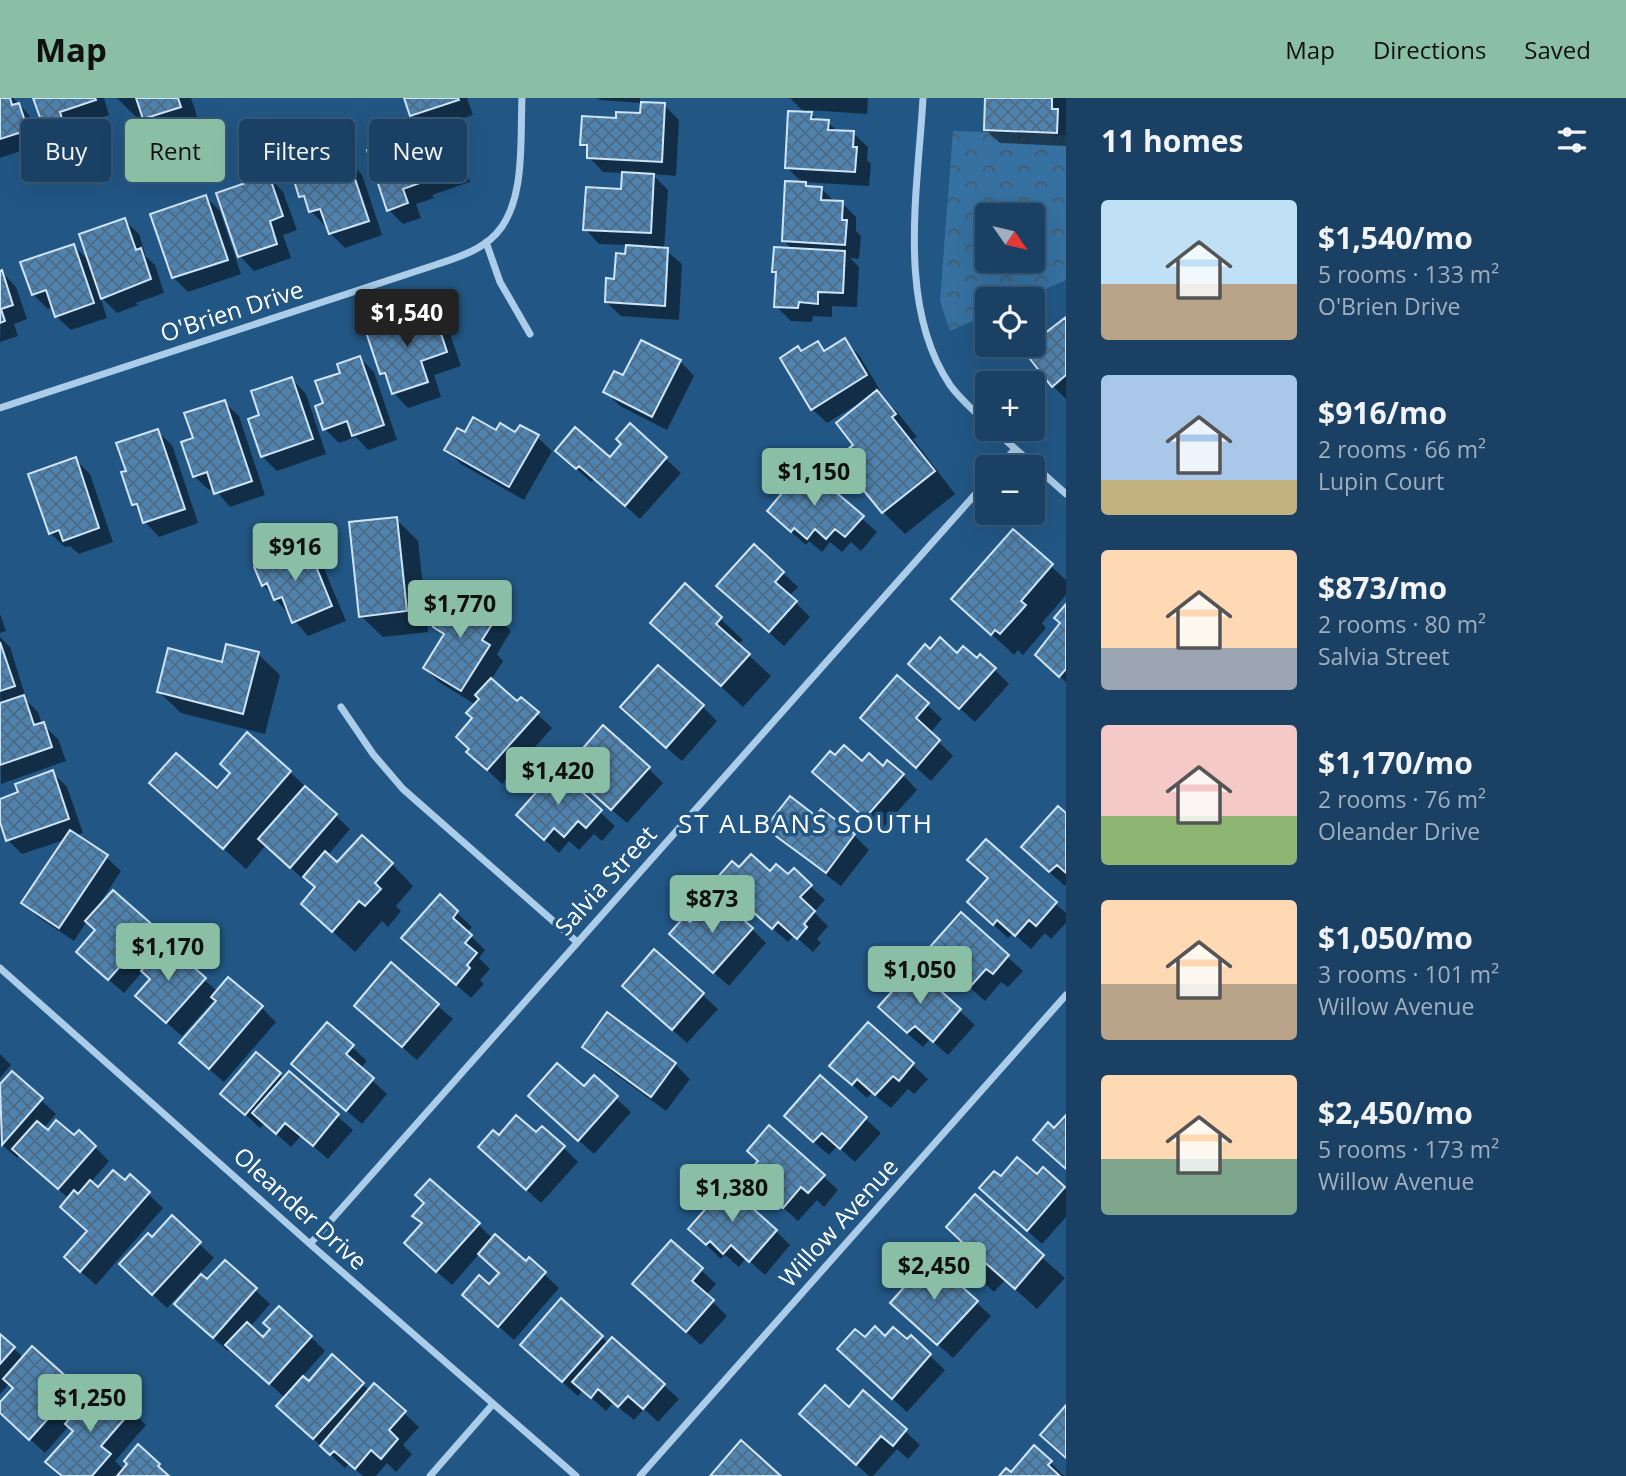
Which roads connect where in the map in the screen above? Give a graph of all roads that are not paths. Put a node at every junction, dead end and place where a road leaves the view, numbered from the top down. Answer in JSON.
{"nodes":[{"id":1,"x":522,"y":98,"type":"edge"},
{"id":2,"x":923,"y":98,"type":"edge"},
{"id":3,"x":486,"y":242,"type":"junction"},
{"id":4,"x":530,"y":334,"type":"dead end"},
{"id":5,"x":0,"y":408,"type":"edge"},
{"id":6,"x":975,"y":410,"type":"edge"},
{"id":7,"x":1006,"y":441,"type":"edge"},
{"id":8,"x":1015,"y":449,"type":"junction"},
{"id":9,"x":1010,"y":455,"type":"edge"},
{"id":10,"x":975,"y":494,"type":"edge"},
{"id":11,"x":1066,"y":494,"type":"edge"},
{"id":12,"x":341,"y":707,"type":"dead end"},
{"id":13,"x":577,"y":942,"type":"junction"},
{"id":14,"x":0,"y":968,"type":"edge"},
{"id":15,"x":1066,"y":996,"type":"edge"},
{"id":16,"x":310,"y":1244,"type":"junction"},
{"id":17,"x":493,"y":1404,"type":"junction"},
{"id":18,"x":430,"y":1476,"type":"edge"},
{"id":19,"x":576,"y":1476,"type":"edge"},
{"id":20,"x":640,"y":1476,"type":"edge"}],
"edges":[{"from":1,"to":3,"type":"street","name":"O'Brien Drive"},
{"from":2,"to":6,"type":"street"},
{"from":3,"to":4,"type":"street"},
{"from":3,"to":5,"type":"street","name":"O'Brien Drive"},
{"from":7,"to":8,"type":"street"},
{"from":8,"to":9,"type":"street"},
{"from":8,"to":11,"type":"street"},
{"from":10,"to":13,"type":"street","name":"Salvia Street"},
{"from":12,"to":13,"type":"street"},
{"from":13,"to":16,"type":"street","name":"Salvia Street"},
{"from":14,"to":16,"type":"street","name":"Oleander Drive"},
{"from":15,"to":20,"type":"street","name":"Willow Avenue"},
{"from":16,"to":17,"type":"street","name":"Oleander Drive"},
{"from":17,"to":18,"type":"street"},
{"from":17,"to":19,"type":"street","name":"Oleander Drive"}]}
